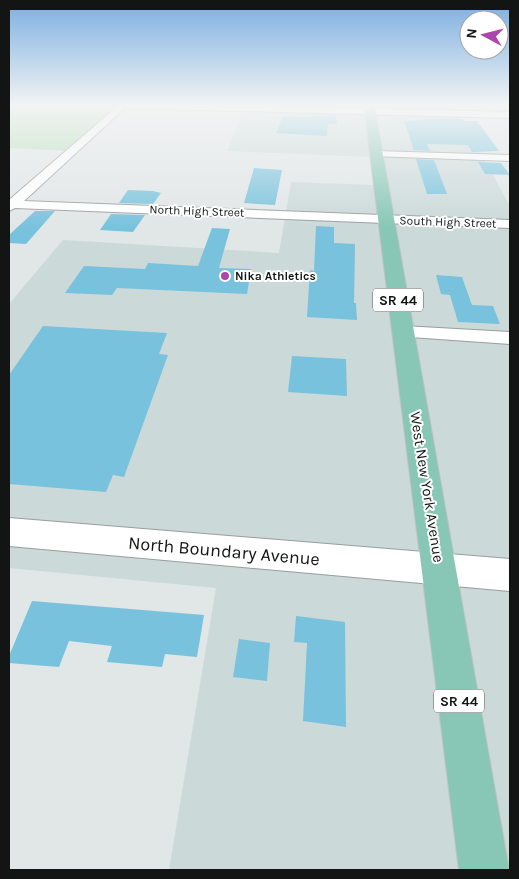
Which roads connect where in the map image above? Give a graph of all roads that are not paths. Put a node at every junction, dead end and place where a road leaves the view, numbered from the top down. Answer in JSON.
{"nodes":[{"id":1,"x":77,"y":146,"type":"edge"},
{"id":2,"x":375,"y":146,"type":"edge"},
{"id":3,"x":376,"y":154,"type":"junction"},
{"id":4,"x":510,"y":158,"type":"edge"},
{"id":5,"x":10,"y":205,"type":"edge"},
{"id":6,"x":386,"y":219,"type":"junction"},
{"id":7,"x":510,"y":224,"type":"edge"},
{"id":8,"x":404,"y":332,"type":"junction"},
{"id":9,"x":510,"y":338,"type":"edge"},
{"id":10,"x":9,"y":532,"type":"edge"},
{"id":11,"x":440,"y":569,"type":"junction"},
{"id":12,"x":510,"y":575,"type":"edge"},
{"id":13,"x":484,"y":870,"type":"edge"}],
"edges":[{"from":1,"to":5,"type":"street"},
{"from":2,"to":3,"type":"main road","name":"West New York Avenue","number":"SR 44"},
{"from":3,"to":4,"type":"street"},
{"from":3,"to":6,"type":"main road","name":"West New York Avenue","number":"SR 44"},
{"from":5,"to":6,"type":"street","name":"North High Street"},
{"from":6,"to":7,"type":"street","name":"South High Street"},
{"from":6,"to":8,"type":"main road","name":"West New York Avenue","number":"SR 44"},
{"from":8,"to":9,"type":"street"},
{"from":8,"to":11,"type":"main road","name":"West New York Avenue","number":"SR 44"},
{"from":10,"to":11,"type":"street","name":"North Boundary Avenue"},
{"from":11,"to":12,"type":"street","name":"North Boundary Avenue"},
{"from":11,"to":13,"type":"main road","name":"West New York Avenue","number":"SR 44"}]}
